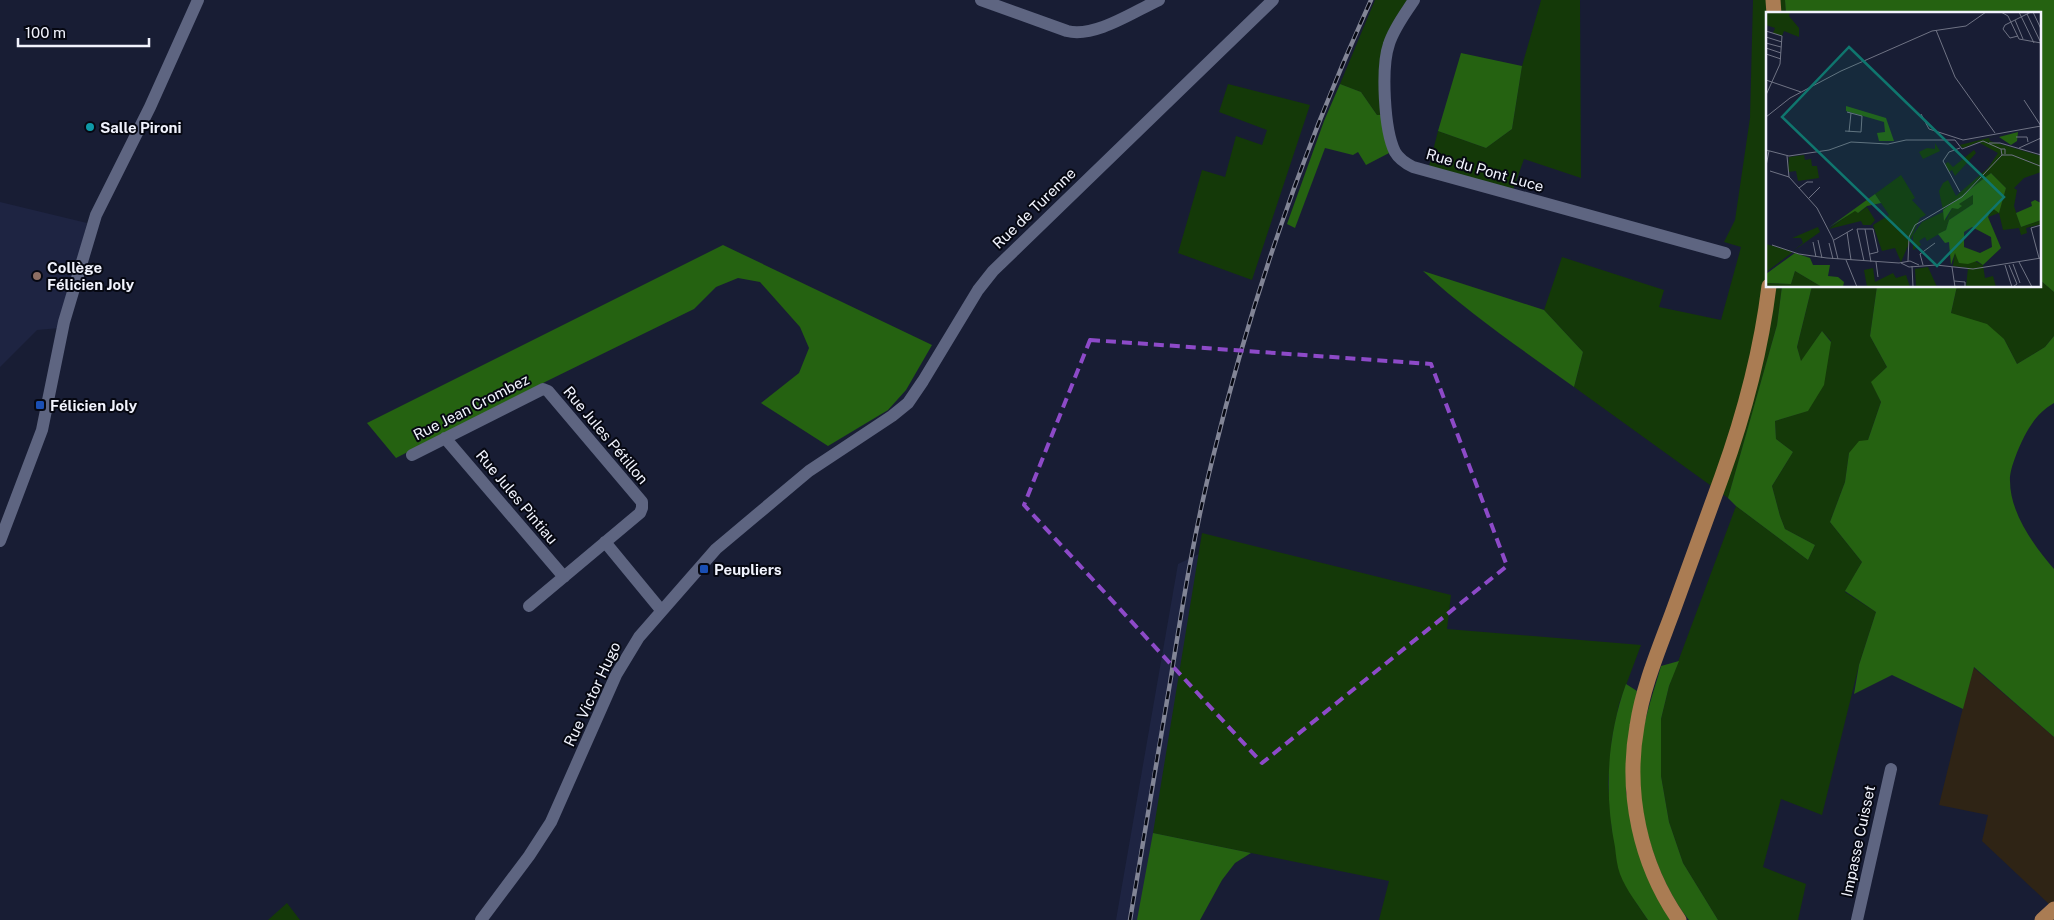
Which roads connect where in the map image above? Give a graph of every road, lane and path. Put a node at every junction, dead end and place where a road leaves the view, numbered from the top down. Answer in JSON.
{"nodes":[{"id":1,"x":198,"y":0,"type":"edge"},
{"id":2,"x":981,"y":0,"type":"edge"},
{"id":3,"x":1159,"y":0,"type":"edge"},
{"id":4,"x":1273,"y":0,"type":"edge"},
{"id":5,"x":1414,"y":0,"type":"edge"},
{"id":6,"x":1725,"y":253,"type":"dead end"},
{"id":7,"x":1769,"y":288,"type":"edge"},
{"id":8,"x":546,"y":389,"type":"joint"},
{"id":9,"x":445,"y":438,"type":"junction"},
{"id":10,"x":837,"y":452,"type":"joint"},
{"id":11,"x":412,"y":455,"type":"dead end"},
{"id":12,"x":0,"y":541,"type":"edge"},
{"id":13,"x":605,"y":542,"type":"junction"},
{"id":14,"x":564,"y":577,"type":"junction"},
{"id":15,"x":529,"y":606,"type":"dead end"},
{"id":16,"x":661,"y":610,"type":"junction"},
{"id":17,"x":1891,"y":768,"type":"dead end"},
{"id":18,"x":2054,"y":909,"type":"edge"},
{"id":19,"x":481,"y":920,"type":"edge"},
{"id":20,"x":1680,"y":920,"type":"edge"},
{"id":21,"x":1858,"y":920,"type":"edge"},
{"id":22,"x":2042,"y":920,"type":"edge"}],
"edges":[{"from":1,"to":12,"type":"street"},
{"from":2,"to":3,"type":"street"},
{"from":4,"to":10,"type":"street","name":"Rue de Turenne"},
{"from":5,"to":6,"type":"street","name":"Rue du Pont Luce"},
{"from":7,"to":20,"type":"main road"},
{"from":8,"to":9,"type":"street","name":"Rue Jean Crombez"},
{"from":8,"to":13,"type":"street","name":"Rue Jules Pétillon"},
{"from":9,"to":11,"type":"street","name":"Rue Jean Crombez"},
{"from":9,"to":14,"type":"street","name":"Rue Jules Pintiau"},
{"from":10,"to":16,"type":"street","name":"Rue Victor Hugo"},
{"from":13,"to":14,"type":"street"},
{"from":13,"to":16,"type":"street"},
{"from":14,"to":15,"type":"street"},
{"from":16,"to":19,"type":"street","name":"Rue Victor Hugo"},
{"from":17,"to":21,"type":"street","name":"Impasse Cuisset"},
{"from":18,"to":22,"type":"main road"}]}
